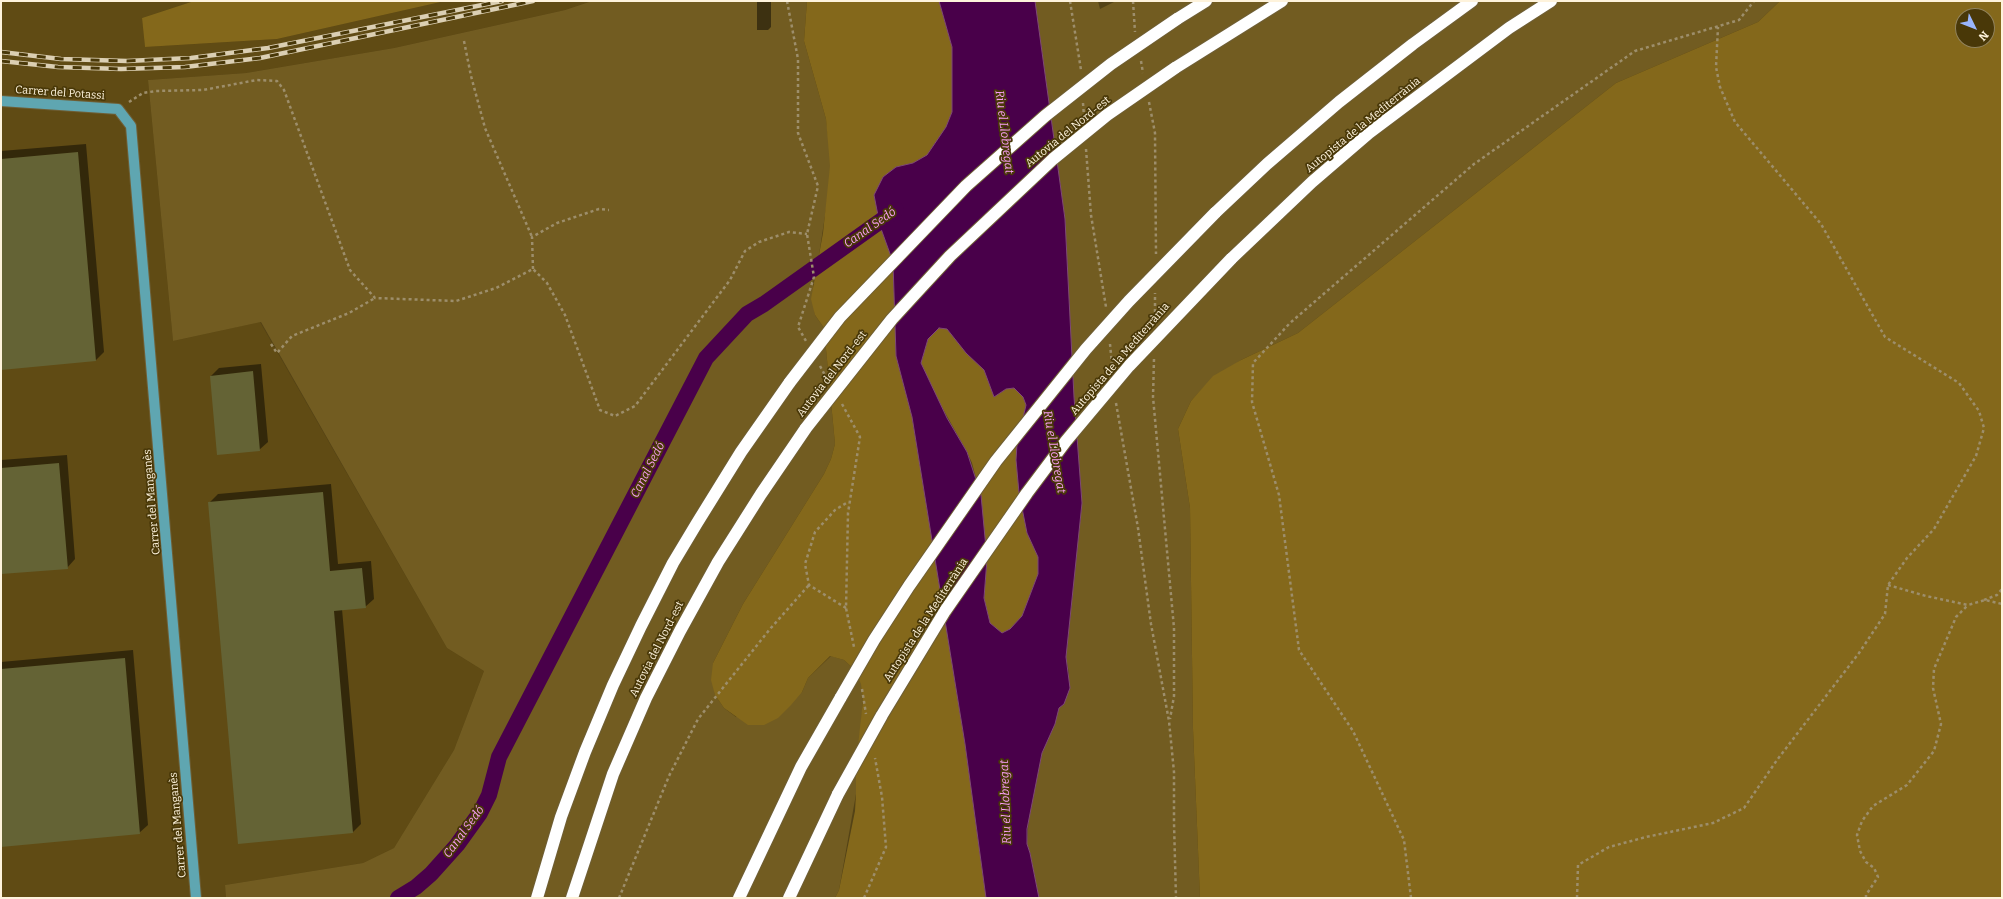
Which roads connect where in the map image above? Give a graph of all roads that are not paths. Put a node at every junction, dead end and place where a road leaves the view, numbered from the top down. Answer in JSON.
{"nodes":[{"id":1,"x":1206,"y":1,"type":"edge"},
{"id":2,"x":1282,"y":1,"type":"edge"},
{"id":3,"x":1472,"y":1,"type":"edge"},
{"id":4,"x":1551,"y":1,"type":"edge"},
{"id":5,"x":1,"y":101,"type":"edge"},
{"id":6,"x":118,"y":109,"type":"joint"},
{"id":7,"x":196,"y":898,"type":"edge"},
{"id":8,"x":537,"y":898,"type":"edge"},
{"id":9,"x":572,"y":898,"type":"edge"},
{"id":10,"x":739,"y":898,"type":"edge"},
{"id":11,"x":789,"y":898,"type":"edge"}],
"edges":[{"from":1,"to":8,"type":"highway","name":"Autovia del Nord-est","bridge":true},
{"from":2,"to":9,"type":"highway","name":"Autovia del Nord-est","bridge":true},
{"from":3,"to":10,"type":"highway","bridge":true},
{"from":4,"to":11,"type":"highway","name":"Autopista de la Mediterrània","bridge":true},
{"from":5,"to":6,"type":"street","name":"Carrer del Potassi"},
{"from":6,"to":7,"type":"street","name":"Carrer del Manganès"}]}
